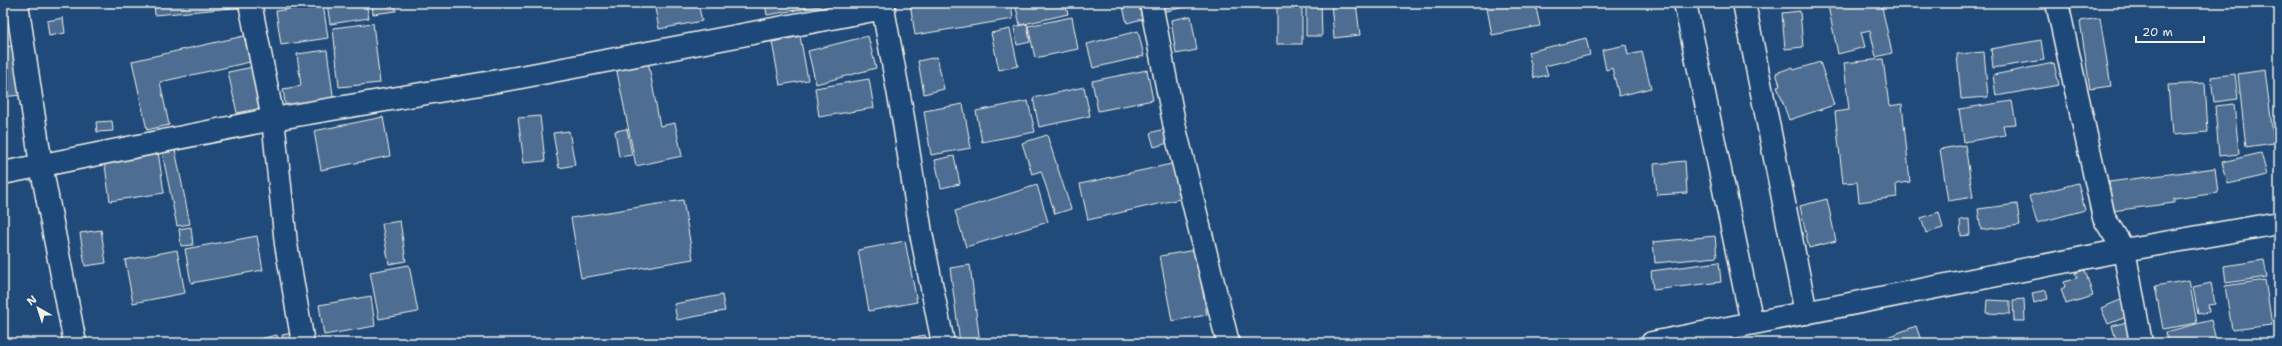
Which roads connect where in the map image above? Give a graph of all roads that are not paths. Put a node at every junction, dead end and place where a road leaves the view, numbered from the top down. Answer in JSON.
{"nodes":[{"id":1,"x":17,"y":3,"type":"edge"},
{"id":2,"x":250,"y":3,"type":"edge"},
{"id":3,"x":1152,"y":3,"type":"edge"},
{"id":4,"x":1685,"y":3,"type":"edge"},
{"id":5,"x":1744,"y":3,"type":"edge"},
{"id":6,"x":2057,"y":3,"type":"edge"},
{"id":7,"x":883,"y":5,"type":"edge"},
{"id":8,"x":273,"y":119,"type":"junction"},
{"id":9,"x":41,"y":165,"type":"junction"},
{"id":10,"x":3,"y":173,"type":"edge"},
{"id":11,"x":2279,"y":223,"type":"edge"},
{"id":12,"x":2124,"y":250,"type":"junction"},
{"id":13,"x":1806,"y":313,"type":"junction"},
{"id":14,"x":1752,"y":323,"type":"junction"},
{"id":15,"x":1698,"y":339,"type":"edge"},
{"id":16,"x":75,"y":343,"type":"edge"},
{"id":17,"x":303,"y":343,"type":"edge"},
{"id":18,"x":943,"y":343,"type":"edge"},
{"id":19,"x":1228,"y":343,"type":"edge"},
{"id":20,"x":1652,"y":343,"type":"edge"},
{"id":21,"x":2141,"y":343,"type":"edge"}],
"edges":[{"from":1,"to":9,"type":"street"},
{"from":2,"to":8,"type":"street"},
{"from":3,"to":19,"type":"street"},
{"from":4,"to":14,"type":"street"},
{"from":5,"to":13,"type":"street"},
{"from":6,"to":12,"type":"street"},
{"from":7,"to":8,"type":"street"},
{"from":7,"to":18,"type":"street"},
{"from":8,"to":9,"type":"street"},
{"from":8,"to":17,"type":"street"},
{"from":9,"to":10,"type":"street"},
{"from":9,"to":16,"type":"street"},
{"from":11,"to":12,"type":"street"},
{"from":12,"to":13,"type":"street"},
{"from":12,"to":21,"type":"street"},
{"from":13,"to":14,"type":"street"},
{"from":14,"to":15,"type":"street"},
{"from":15,"to":20,"type":"street"}]}
